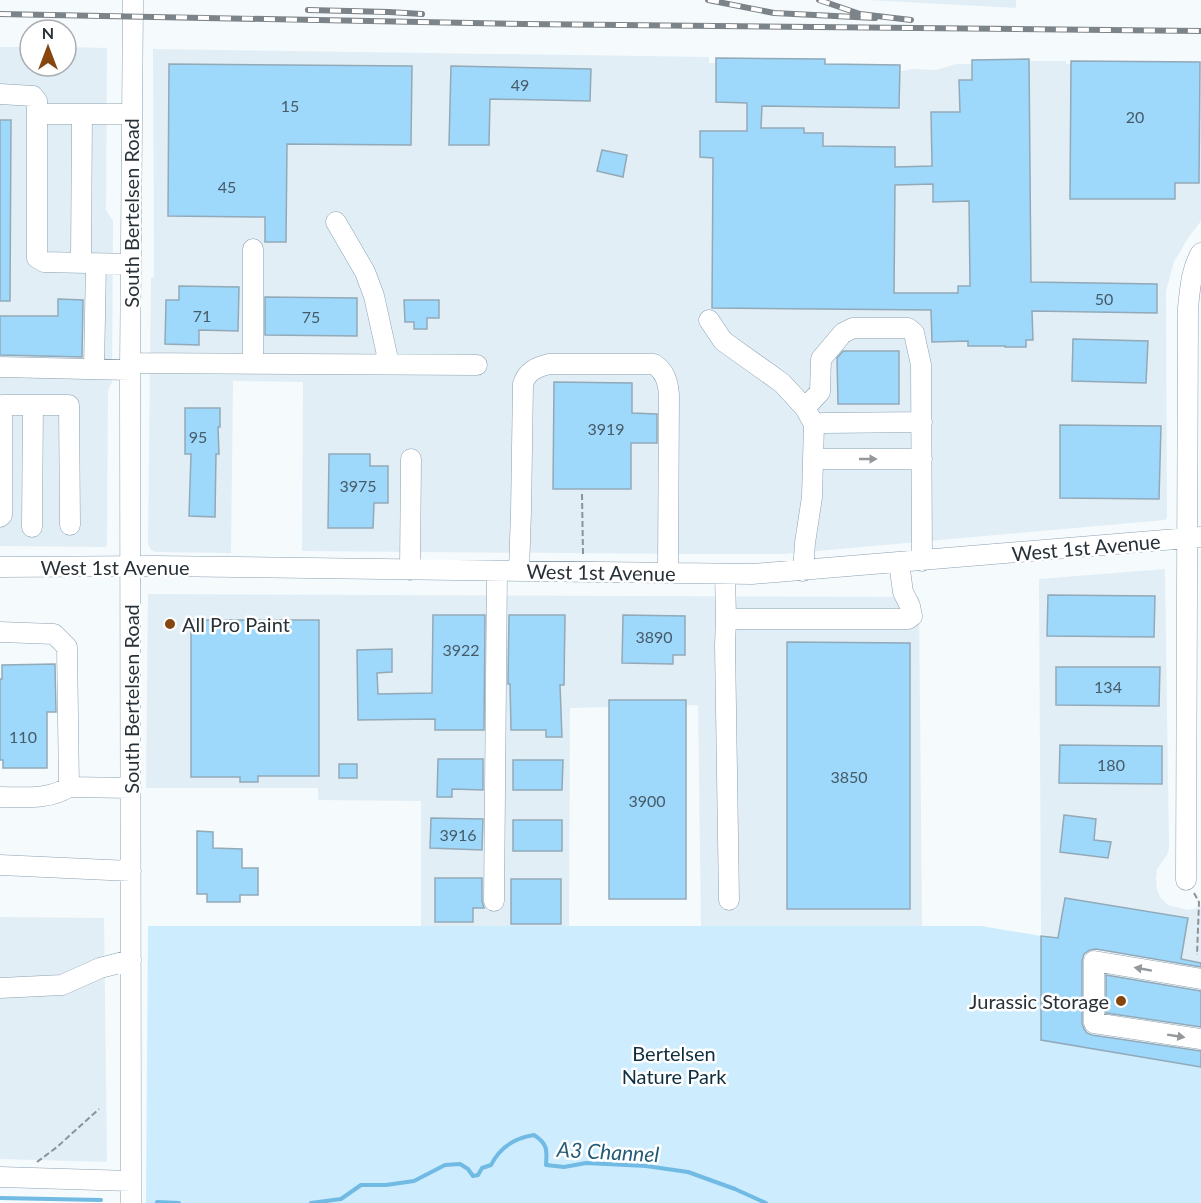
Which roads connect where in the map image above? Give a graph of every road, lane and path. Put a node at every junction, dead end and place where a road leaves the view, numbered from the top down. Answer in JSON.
{"nodes":[{"id":1,"x":133,"y":8,"type":"edge"},
{"id":2,"x":0,"y":94,"type":"edge"},
{"id":3,"x":37,"y":114,"type":"junction"},
{"id":4,"x":82,"y":114,"type":"junction"},
{"id":5,"x":132,"y":114,"type":"junction"},
{"id":6,"x":336,"y":222,"type":"dead end"},
{"id":7,"x":253,"y":249,"type":"dead end"},
{"id":8,"x":1201,"y":253,"type":"edge"},
{"id":9,"x":88,"y":263,"type":"junction"},
{"id":10,"x":131,"y":264,"type":"junction"},
{"id":11,"x":709,"y":320,"type":"dead end"},
{"id":12,"x":253,"y":363,"type":"junction"},
{"id":13,"x":389,"y":364,"type":"junction"},
{"id":14,"x":477,"y":365,"type":"dead end"},
{"id":15,"x":130,"y":366,"type":"junction"},
{"id":16,"x":0,"y":367,"type":"edge"},
{"id":17,"x":94,"y":369,"type":"junction"},
{"id":18,"x":33,"y":405,"type":"junction"},
{"id":19,"x":810,"y":416,"type":"junction"},
{"id":20,"x":922,"y":422,"type":"junction"},
{"id":21,"x":411,"y":459,"type":"dead end"},
{"id":22,"x":813,"y":459,"type":"junction"},
{"id":23,"x":922,"y":459,"type":"junction"},
{"id":24,"x":582,"y":494,"type":"dead end"},
{"id":25,"x":0,"y":517,"type":"edge"},
{"id":26,"x":70,"y":525,"type":"dead end"},
{"id":27,"x":32,"y":526,"type":"dead end"},
{"id":28,"x":1194,"y":538,"type":"edge"},
{"id":29,"x":583,"y":554,"type":"dead end"},
{"id":30,"x":922,"y":561,"type":"junction"},
{"id":31,"x":900,"y":563,"type":"junction"},
{"id":32,"x":130,"y":566,"type":"junction"},
{"id":33,"x":0,"y":567,"type":"edge"},
{"id":34,"x":410,"y":570,"type":"junction"},
{"id":35,"x":497,"y":571,"type":"junction"},
{"id":36,"x":519,"y":571,"type":"junction"},
{"id":37,"x":803,"y":571,"type":"junction"},
{"id":38,"x":668,"y":573,"type":"junction"},
{"id":39,"x":725,"y":574,"type":"junction"},
{"id":40,"x":726,"y":619,"type":"junction"},
{"id":41,"x":0,"y":632,"type":"edge"},
{"id":42,"x":69,"y":787,"type":"junction"},
{"id":43,"x":131,"y":788,"type":"junction"},
{"id":44,"x":0,"y":797,"type":"edge"},
{"id":45,"x":0,"y":865,"type":"edge"},
{"id":46,"x":131,"y":871,"type":"junction"},
{"id":47,"x":1186,"y":880,"type":"joint"},
{"id":48,"x":729,"y":900,"type":"dead end"},
{"id":49,"x":494,"y":901,"type":"dead end"},
{"id":50,"x":1197,"y":955,"type":"dead end"},
{"id":51,"x":131,"y":960,"type":"junction"},
{"id":52,"x":1201,"y":979,"type":"edge"},
{"id":53,"x":0,"y":988,"type":"edge"},
{"id":54,"x":1201,"y":1039,"type":"edge"},
{"id":55,"x":99,"y":1109,"type":"dead end"},
{"id":56,"x":7,"y":1178,"type":"edge"},
{"id":57,"x":131,"y":1181,"type":"junction"},
{"id":58,"x":131,"y":1203,"type":"edge"}],
"edges":[{"from":1,"to":5,"type":"street","name":"South Bertelsen Road"},
{"from":2,"to":3,"type":"street"},
{"from":3,"to":4,"type":"street"},
{"from":3,"to":9,"type":"street"},
{"from":4,"to":5,"type":"street"},
{"from":4,"to":9,"type":"street"},
{"from":5,"to":10,"type":"street","name":"South Bertelsen Road"},
{"from":6,"to":13,"type":"street"},
{"from":7,"to":12,"type":"street"},
{"from":8,"to":28,"type":"street"},
{"from":9,"to":10,"type":"street"},
{"from":9,"to":17,"type":"street"},
{"from":10,"to":15,"type":"street","name":"South Bertelsen Road"},
{"from":11,"to":19,"type":"street"},
{"from":12,"to":13,"type":"street"},
{"from":12,"to":15,"type":"street"},
{"from":13,"to":14,"type":"street"},
{"from":15,"to":17,"type":"street"},
{"from":15,"to":32,"type":"street","name":"South Bertelsen Road"},
{"from":16,"to":17,"type":"street"},
{"from":18,"to":25,"type":"street"},
{"from":18,"to":26,"type":"street"},
{"from":18,"to":27,"type":"street"},
{"from":19,"to":20,"type":"street"},
{"from":19,"to":20,"type":"street"},
{"from":19,"to":22,"type":"street"},
{"from":20,"to":23,"type":"street"},
{"from":21,"to":34,"type":"street"},
{"from":22,"to":23,"type":"street","one_way":true},
{"from":22,"to":37,"type":"street"},
{"from":23,"to":30,"type":"street"},
{"from":24,"to":29,"type":"path"},
{"from":28,"to":30,"type":"street","name":"West 1st Avenue"},
{"from":28,"to":47,"type":"street"},
{"from":30,"to":31,"type":"street","name":"West 1st Avenue"},
{"from":31,"to":37,"type":"street","name":"West 1st Avenue"},
{"from":31,"to":40,"type":"street"},
{"from":32,"to":33,"type":"street","name":"West 1st Avenue"},
{"from":32,"to":34,"type":"street","name":"West 1st Avenue"},
{"from":32,"to":43,"type":"street","name":"South Bertelsen Road"},
{"from":34,"to":35,"type":"street","name":"West 1st Avenue"},
{"from":35,"to":36,"type":"street","name":"West 1st Avenue"},
{"from":35,"to":49,"type":"street"},
{"from":36,"to":38,"type":"street","name":"West 1st Avenue"},
{"from":36,"to":38,"type":"street"},
{"from":37,"to":39,"type":"street","name":"West 1st Avenue"},
{"from":38,"to":39,"type":"street","name":"West 1st Avenue"},
{"from":39,"to":40,"type":"street"},
{"from":40,"to":48,"type":"street"},
{"from":41,"to":42,"type":"street"},
{"from":42,"to":43,"type":"street"},
{"from":42,"to":44,"type":"street"},
{"from":43,"to":46,"type":"street","name":"South Bertelsen Road"},
{"from":45,"to":46,"type":"street"},
{"from":46,"to":51,"type":"street","name":"South Bertelsen Road"},
{"from":47,"to":50,"type":"path"},
{"from":51,"to":53,"type":"street"},
{"from":51,"to":57,"type":"street","name":"South Bertelsen Road"},
{"from":52,"to":54,"type":"street","one_way":true},
{"from":55,"to":56,"type":"path"},
{"from":56,"to":57,"type":"street"},
{"from":57,"to":58,"type":"street","name":"South Bertelsen Road"}]}
